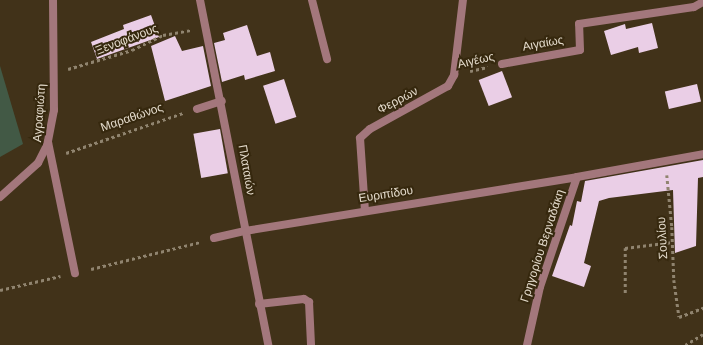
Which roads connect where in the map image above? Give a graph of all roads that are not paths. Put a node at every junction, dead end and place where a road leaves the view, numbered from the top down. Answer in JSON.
{"nodes":[{"id":1,"x":53,"y":0,"type":"edge"},
{"id":2,"x":200,"y":0,"type":"edge"},
{"id":3,"x":312,"y":0,"type":"edge"},
{"id":4,"x":463,"y":0,"type":"edge"},
{"id":5,"x":703,"y":2,"type":"edge"},
{"id":6,"x":327,"y":59,"type":"dead end"},
{"id":7,"x":502,"y":64,"type":"road end"},
{"id":8,"x":222,"y":101,"type":"junction"},
{"id":9,"x":196,"y":109,"type":"road end"},
{"id":10,"x":48,"y":142,"type":"junction"},
{"id":11,"x":703,"y":154,"type":"edge"},
{"id":12,"x":577,"y":177,"type":"junction"},
{"id":13,"x":0,"y":197,"type":"edge"},
{"id":14,"x":365,"y":211,"type":"junction"},
{"id":15,"x":244,"y":231,"type":"junction"},
{"id":16,"x":214,"y":238,"type":"road end"},
{"id":17,"x":75,"y":273,"type":"road end"},
{"id":18,"x":259,"y":304,"type":"junction"},
{"id":19,"x":268,"y":345,"type":"edge"},
{"id":20,"x":312,"y":345,"type":"edge"},
{"id":21,"x":527,"y":345,"type":"edge"}],
"edges":[{"from":1,"to":10,"type":"street","name":"Αγραφιώτη"},
{"from":2,"to":8,"type":"street","name":"Πλαταιών"},
{"from":3,"to":6,"type":"street"},
{"from":4,"to":14,"type":"street","name":"Φερρών"},
{"from":5,"to":7,"type":"street","name":"Αιγαίως"},
{"from":8,"to":9,"type":"street"},
{"from":8,"to":15,"type":"street","name":"Πλαταιών"},
{"from":10,"to":13,"type":"street"},
{"from":10,"to":17,"type":"street","name":"Αγραφιώτη"},
{"from":11,"to":12,"type":"street","name":"Ευριπίδου"},
{"from":12,"to":14,"type":"street","name":"Ευριπίδου"},
{"from":12,"to":21,"type":"street","name":"Γρηγορίου Βερναδάκη"},
{"from":14,"to":15,"type":"street","name":"Ευριπίδου"},
{"from":15,"to":16,"type":"street","name":"Ευριπίδου"},
{"from":15,"to":18,"type":"street","name":"Πλαταιών"},
{"from":18,"to":19,"type":"street","name":"Πλαταιών"},
{"from":18,"to":20,"type":"street"}]}
